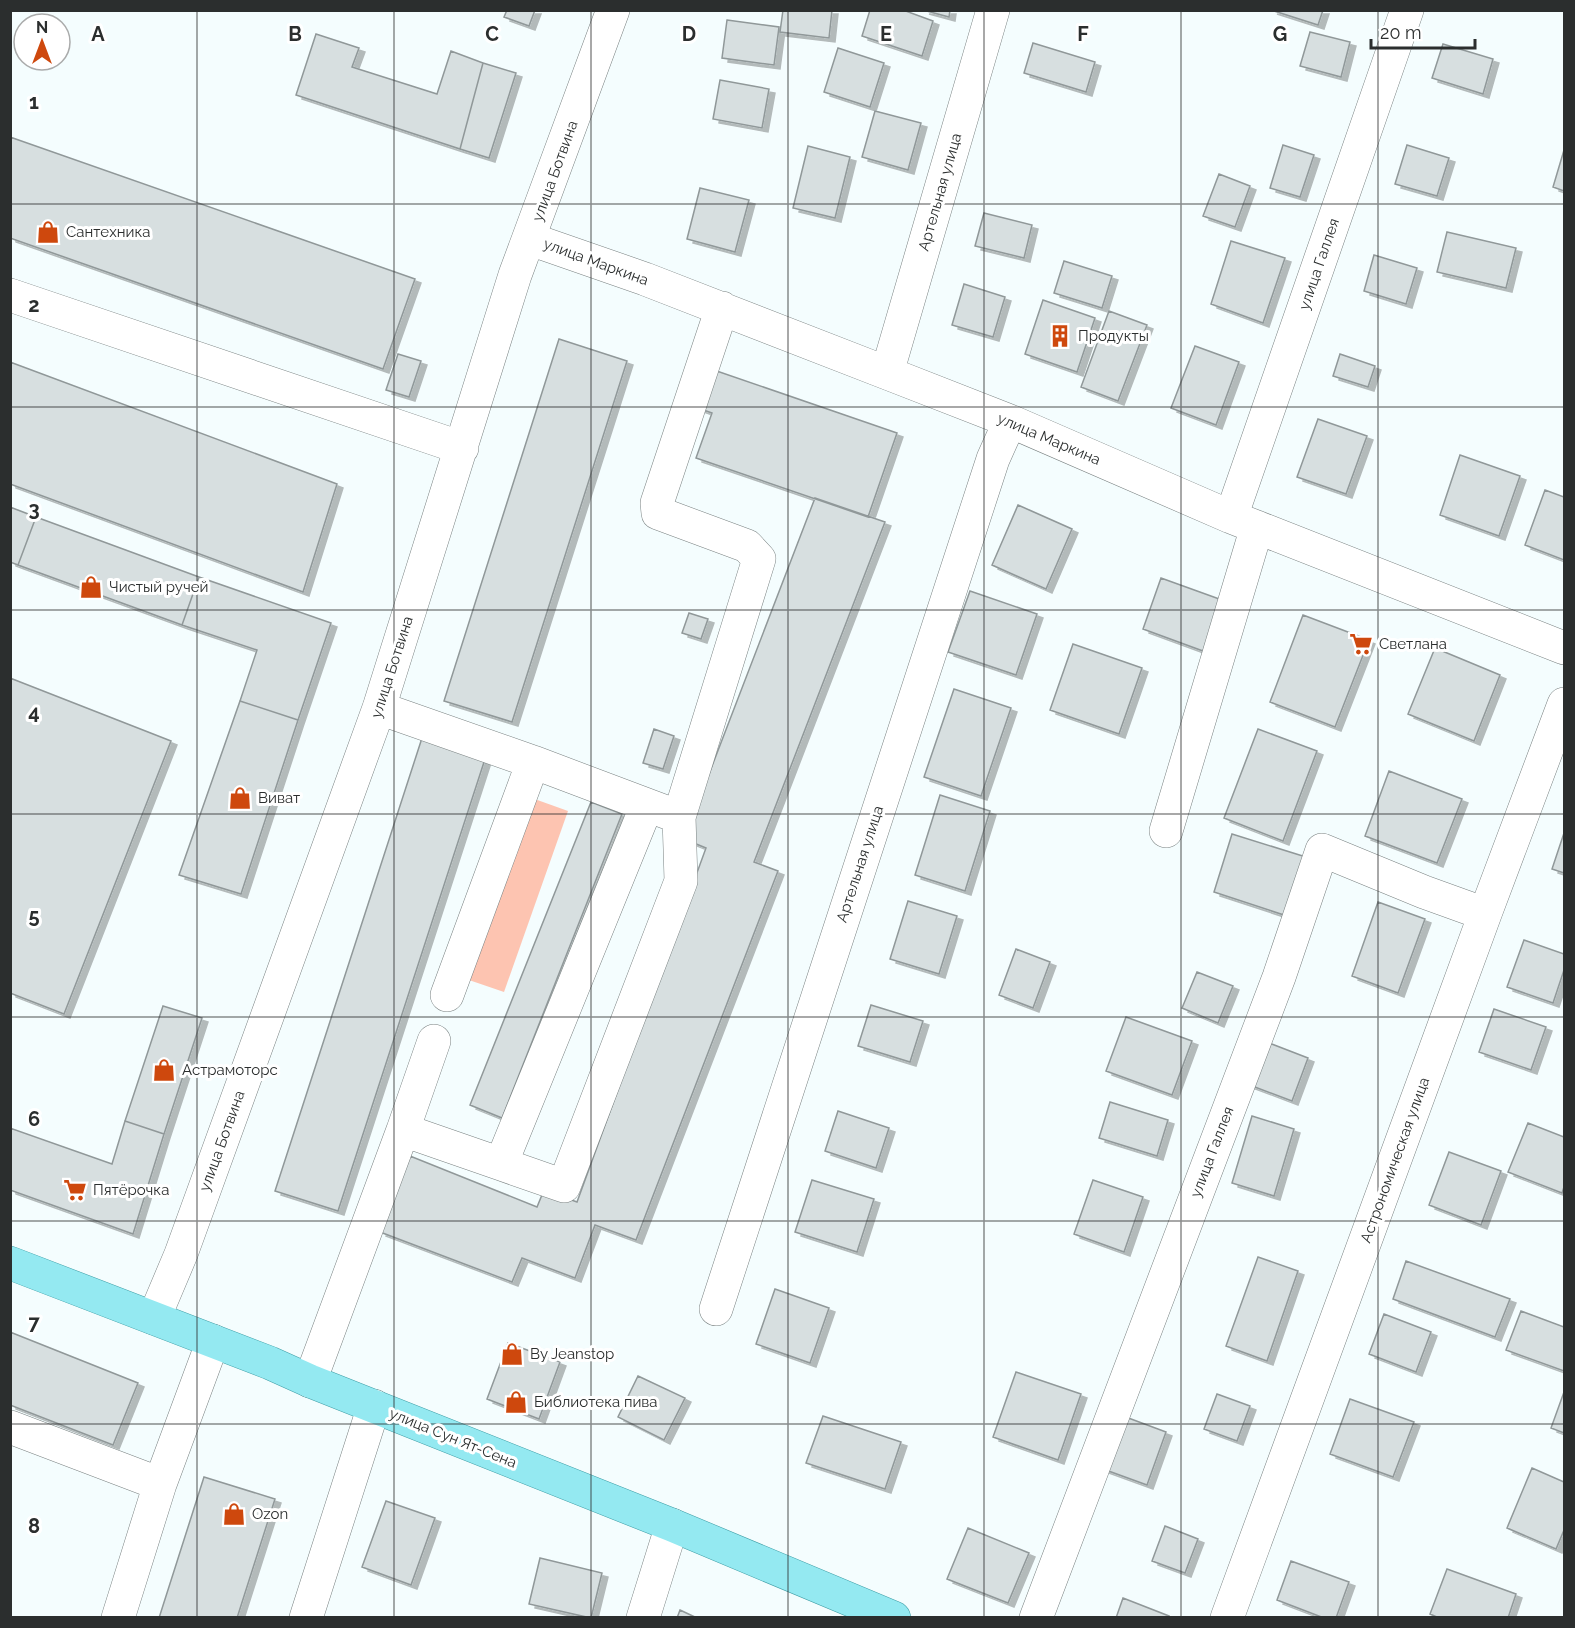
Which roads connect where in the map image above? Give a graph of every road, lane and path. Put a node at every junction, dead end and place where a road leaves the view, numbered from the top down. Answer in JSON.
{"nodes":[{"id":1,"x":614,"y":10,"type":"edge"},
{"id":2,"x":993,"y":10,"type":"edge"},
{"id":3,"x":1407,"y":10,"type":"edge"},
{"id":4,"x":530,"y":238,"type":"junction"},
{"id":5,"x":10,"y":295,"type":"edge"},
{"id":6,"x":722,"y":309,"type":"junction"},
{"id":7,"x":887,"y":373,"type":"junction"},
{"id":8,"x":1010,"y":422,"type":"junction"},
{"id":9,"x":462,"y":448,"type":"junction"},
{"id":10,"x":1244,"y":522,"type":"junction"},
{"id":11,"x":1564,"y":648,"type":"edge"},
{"id":12,"x":1564,"y":704,"type":"edge"},
{"id":13,"x":380,"y":708,"type":"junction"},
{"id":14,"x":533,"y":762,"type":"junction"},
{"id":15,"x":647,"y":805,"type":"junction"},
{"id":16,"x":679,"y":817,"type":"junction"},
{"id":17,"x":1166,"y":831,"type":"dead end"},
{"id":18,"x":1485,"y":914,"type":"junction"},
{"id":19,"x":447,"y":995,"type":"dead end"},
{"id":20,"x":434,"y":1041,"type":"dead end"},
{"id":21,"x":403,"y":1130,"type":"junction"},
{"id":22,"x":501,"y":1164,"type":"junction"},
{"id":23,"x":10,"y":1263,"type":"edge"},
{"id":24,"x":716,"y":1309,"type":"dead end"},
{"id":25,"x":154,"y":1317,"type":"junction"},
{"id":26,"x":213,"y":1341,"type":"junction"},
{"id":27,"x":310,"y":1381,"type":"junction"},
{"id":28,"x":374,"y":1406,"type":"junction"},
{"id":29,"x":10,"y":1427,"type":"edge"},
{"id":30,"x":160,"y":1484,"type":"junction"},
{"id":31,"x":672,"y":1525,"type":"junction"},
{"id":32,"x":118,"y":1617,"type":"edge"},
{"id":33,"x":306,"y":1617,"type":"edge"},
{"id":34,"x":643,"y":1617,"type":"edge"},
{"id":35,"x":894,"y":1617,"type":"edge"},
{"id":36,"x":1036,"y":1617,"type":"edge"},
{"id":37,"x":1227,"y":1617,"type":"edge"}],
"edges":[{"from":1,"to":4,"type":"street","name":"улица Ботвина"},
{"from":2,"to":7,"type":"street","name":"Артельная улица"},
{"from":3,"to":10,"type":"street","name":"улица Галлея"},
{"from":4,"to":6,"type":"street","name":"улица Маркина"},
{"from":4,"to":9,"type":"street","name":"улица Ботвина"},
{"from":5,"to":9,"type":"street"},
{"from":6,"to":7,"type":"street","name":"улица Маркина"},
{"from":6,"to":16,"type":"street"},
{"from":7,"to":8,"type":"street","name":"улица Маркина"},
{"from":8,"to":10,"type":"street","name":"улица Маркина"},
{"from":8,"to":24,"type":"street","name":"Артельная улица"},
{"from":9,"to":13,"type":"street","name":"улица Ботвина"},
{"from":10,"to":11,"type":"street","name":"улица Маркина"},
{"from":10,"to":17,"type":"street","name":"улица Галлея"},
{"from":12,"to":18,"type":"street","name":"Астрономическая улица"},
{"from":13,"to":14,"type":"street"},
{"from":13,"to":25,"type":"street","name":"улица Ботвина"},
{"from":14,"to":15,"type":"street"},
{"from":14,"to":19,"type":"street"},
{"from":15,"to":16,"type":"street"},
{"from":15,"to":22,"type":"street"},
{"from":16,"to":22,"type":"street"},
{"from":18,"to":36,"type":"street","name":"улица Галлея"},
{"from":18,"to":37,"type":"street","name":"Астрономическая улица"},
{"from":20,"to":21,"type":"street"},
{"from":21,"to":22,"type":"street"},
{"from":21,"to":27,"type":"street"},
{"from":23,"to":25,"type":"main road","name":"улица Сун Ят-Сена"},
{"from":25,"to":26,"type":"main road","name":"улица Сун Ят-Сена"},
{"from":26,"to":27,"type":"main road","name":"улица Сун Ят-Сена"},
{"from":26,"to":30,"type":"street"},
{"from":27,"to":28,"type":"main road","name":"улица Сун Ят-Сена"},
{"from":28,"to":31,"type":"main road","name":"улица Сун Ят-Сена"},
{"from":28,"to":33,"type":"street"},
{"from":29,"to":30,"type":"street"},
{"from":30,"to":32,"type":"street"},
{"from":31,"to":34,"type":"street"},
{"from":31,"to":35,"type":"main road","name":"улица Сун Ят-Сена"}]}
